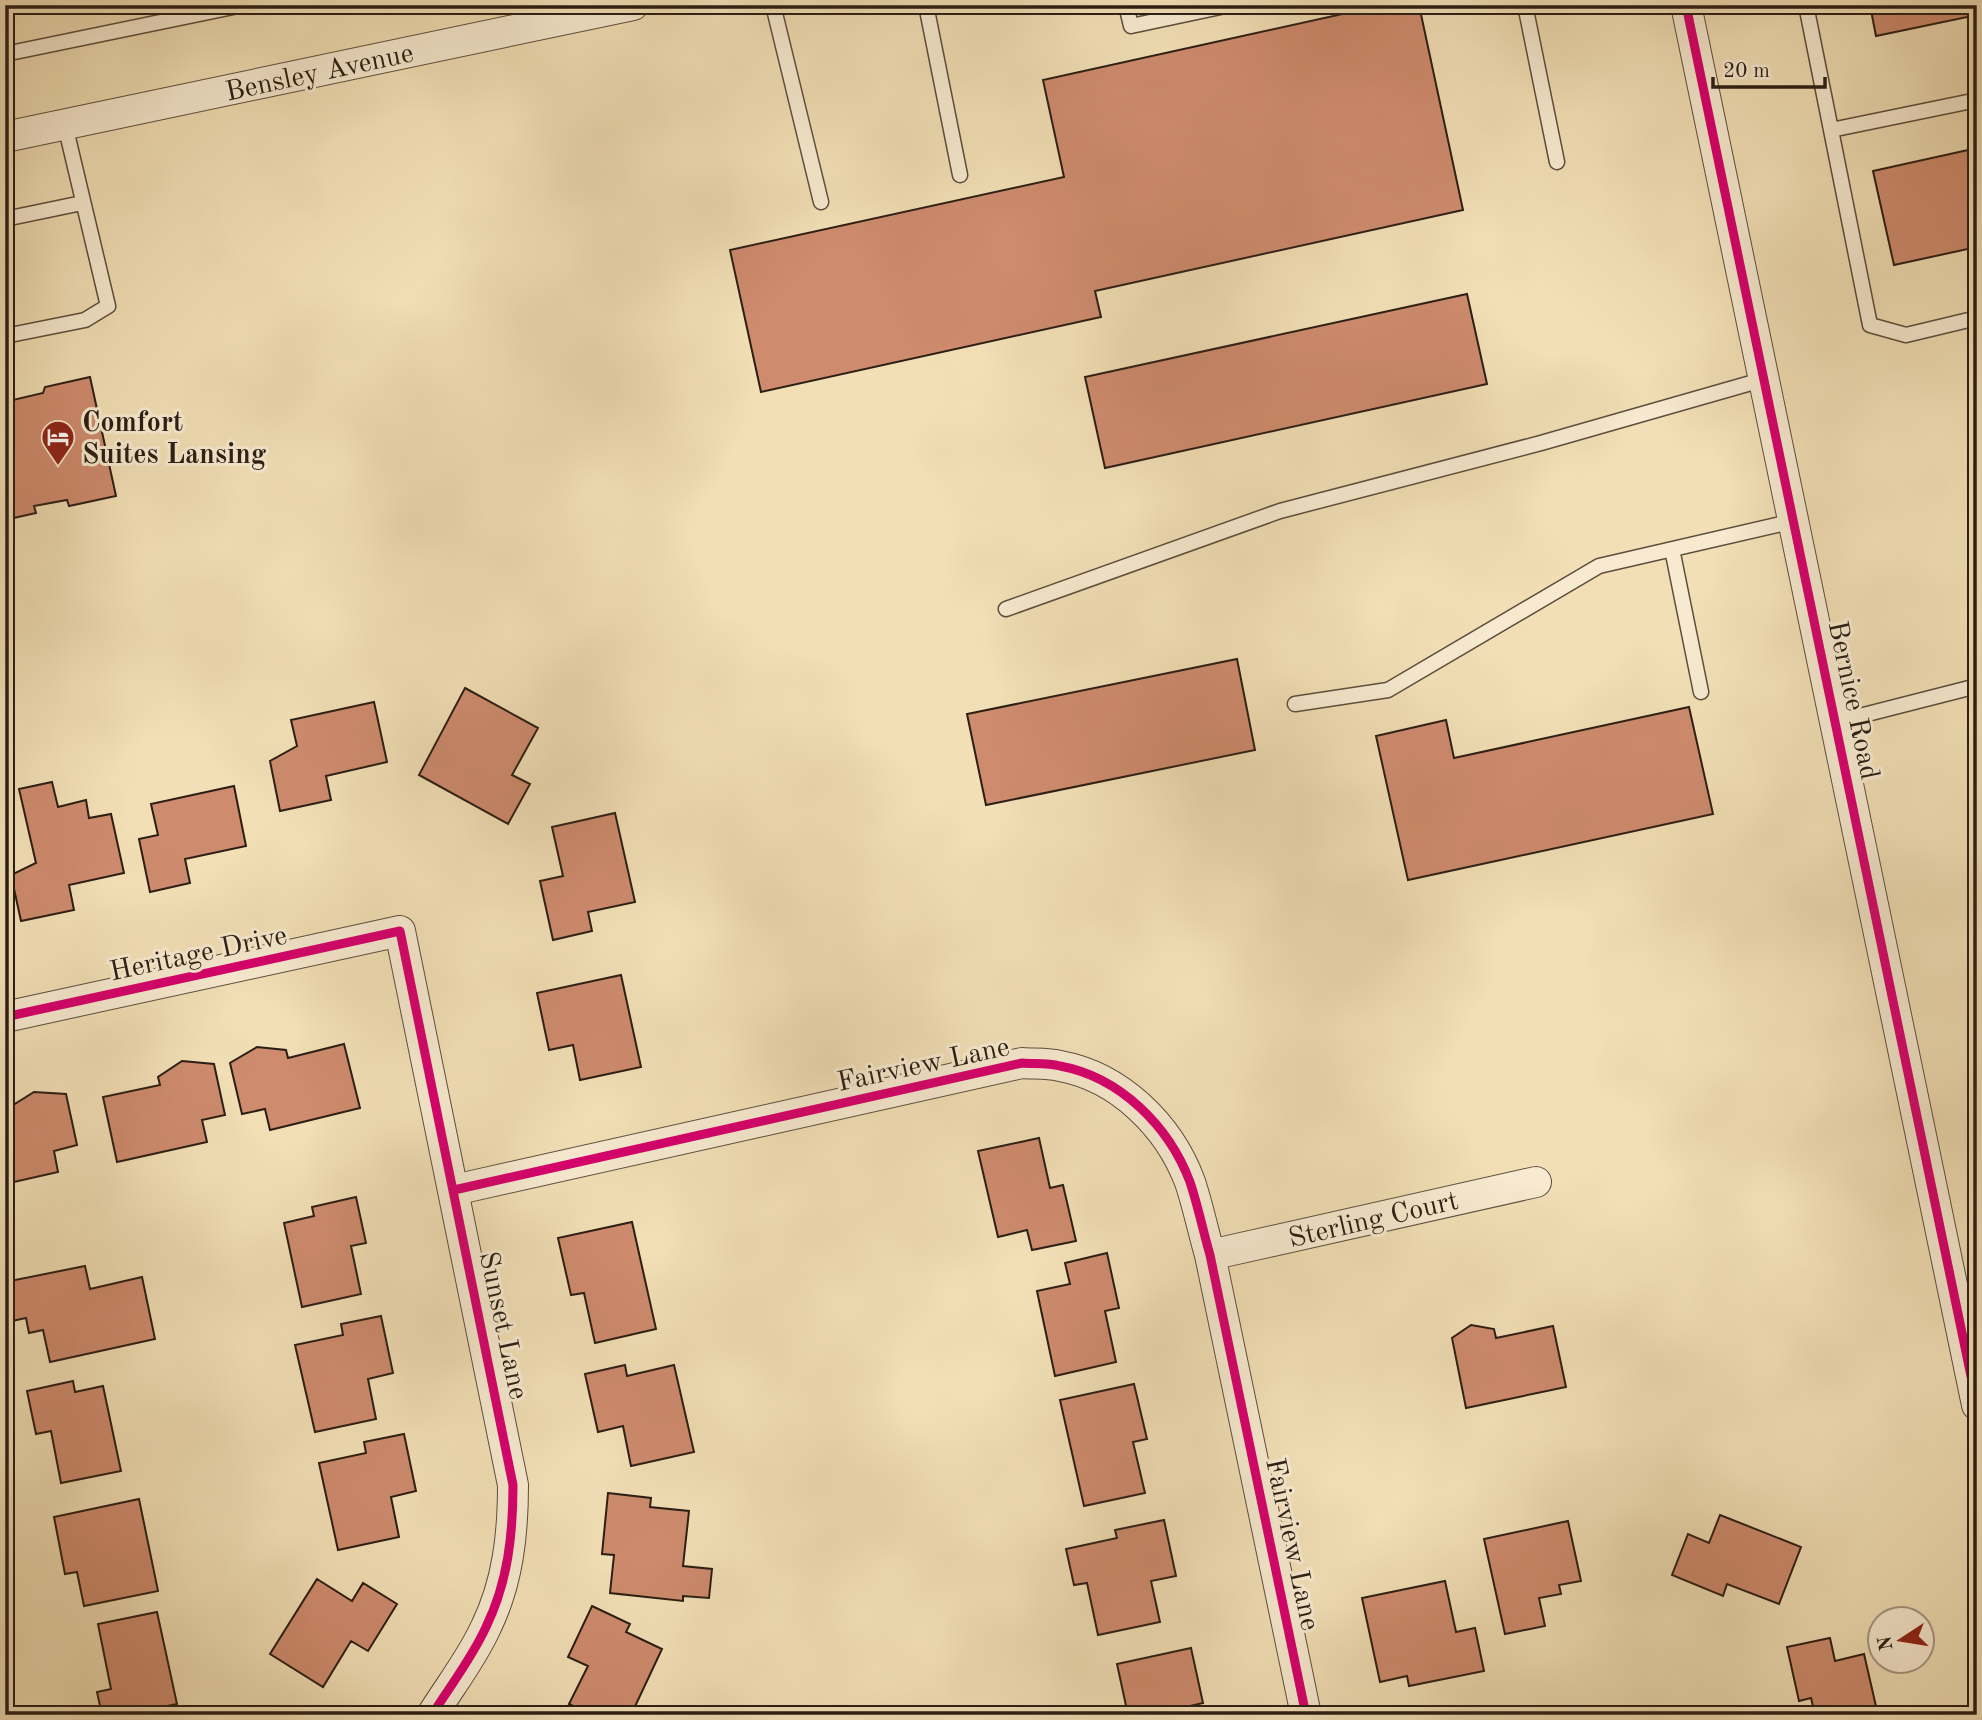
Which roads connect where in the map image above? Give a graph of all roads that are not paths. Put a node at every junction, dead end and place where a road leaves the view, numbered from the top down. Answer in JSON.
{"nodes":[{"id":1,"x":243,"y":5,"type":"edge"},
{"id":2,"x":634,"y":5,"type":"edge"},
{"id":3,"x":773,"y":5,"type":"edge"},
{"id":4,"x":926,"y":5,"type":"edge"},
{"id":5,"x":1126,"y":5,"type":"edge"},
{"id":6,"x":1230,"y":5,"type":"edge"},
{"id":7,"x":1525,"y":5,"type":"edge"},
{"id":8,"x":1686,"y":5,"type":"edge"},
{"id":9,"x":1805,"y":5,"type":"edge"},
{"id":10,"x":517,"y":17,"type":"edge"},
{"id":11,"x":5,"y":54,"type":"edge"},
{"id":12,"x":1977,"y":100,"type":"edge"},
{"id":13,"x":65,"y":125,"type":"junction"},
{"id":14,"x":1831,"y":130,"type":"junction"},
{"id":15,"x":5,"y":137,"type":"edge"},
{"id":16,"x":1558,"y":162,"type":"dead end"},
{"id":17,"x":960,"y":175,"type":"dead end"},
{"id":18,"x":821,"y":202,"type":"dead end"},
{"id":19,"x":82,"y":203,"type":"junction"},
{"id":20,"x":5,"y":219,"type":"edge"},
{"id":21,"x":1977,"y":318,"type":"edge"},
{"id":22,"x":5,"y":336,"type":"edge"},
{"id":23,"x":1765,"y":379,"type":"junction"},
{"id":24,"x":1794,"y":521,"type":"junction"},
{"id":25,"x":1672,"y":550,"type":"junction"},
{"id":26,"x":1006,"y":609,"type":"dead end"},
{"id":27,"x":1977,"y":686,"type":"edge"},
{"id":28,"x":1701,"y":692,"type":"dead end"},
{"id":29,"x":1295,"y":704,"type":"dead end"},
{"id":30,"x":1836,"y":722,"type":"junction"},
{"id":31,"x":400,"y":931,"type":"joint"},
{"id":32,"x":5,"y":1017,"type":"edge"},
{"id":33,"x":1536,"y":1182,"type":"dead end"},
{"id":34,"x":454,"y":1190,"type":"junction"},
{"id":35,"x":1210,"y":1255,"type":"junction"},
{"id":36,"x":1967,"y":1311,"type":"edge"},
{"id":37,"x":1977,"y":1405,"type":"edge"},
{"id":38,"x":432,"y":1715,"type":"edge"},
{"id":39,"x":1306,"y":1715,"type":"edge"}],
"edges":[{"from":1,"to":11,"type":"lane"},
{"from":2,"to":10,"type":"street","name":"Bensley Avenue"},
{"from":3,"to":18,"type":"lane"},
{"from":4,"to":17,"type":"lane"},
{"from":5,"to":6,"type":"lane"},
{"from":7,"to":16,"type":"lane"},
{"from":8,"to":23,"type":"street","name":"Bernice Road"},
{"from":9,"to":14,"type":"lane"},
{"from":10,"to":13,"type":"street","name":"Bensley Avenue"},
{"from":12,"to":14,"type":"lane"},
{"from":13,"to":15,"type":"street","name":"Bensley Avenue"},
{"from":13,"to":19,"type":"lane"},
{"from":14,"to":21,"type":"lane"},
{"from":19,"to":20,"type":"lane"},
{"from":19,"to":22,"type":"lane"},
{"from":23,"to":24,"type":"street","name":"Bernice Road"},
{"from":23,"to":26,"type":"lane"},
{"from":24,"to":25,"type":"lane"},
{"from":24,"to":30,"type":"street","name":"Bernice Road"},
{"from":25,"to":28,"type":"lane"},
{"from":25,"to":29,"type":"lane"},
{"from":27,"to":30,"type":"lane"},
{"from":30,"to":36,"type":"street","name":"Bernice Road"},
{"from":31,"to":32,"type":"street","name":"Heritage Drive"},
{"from":31,"to":34,"type":"street","name":"Sunset Lane"},
{"from":33,"to":35,"type":"street","name":"Sterling Court"},
{"from":34,"to":35,"type":"street","name":"Fairview Lane"},
{"from":34,"to":38,"type":"street","name":"Sunset Lane"},
{"from":35,"to":39,"type":"street","name":"Fairview Lane"},
{"from":36,"to":37,"type":"street","name":"Bernice Road"}]}
